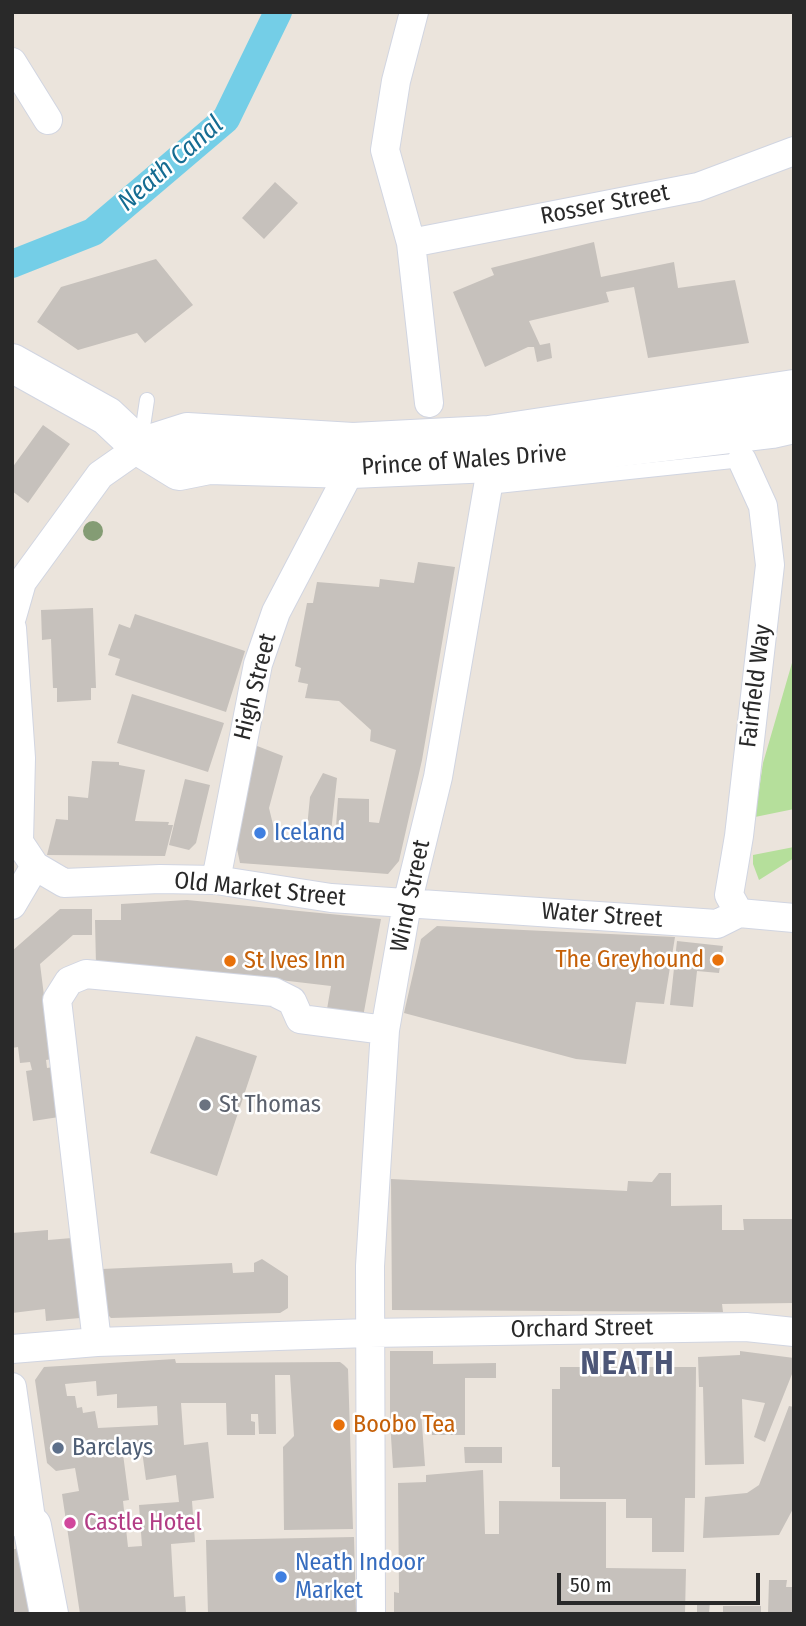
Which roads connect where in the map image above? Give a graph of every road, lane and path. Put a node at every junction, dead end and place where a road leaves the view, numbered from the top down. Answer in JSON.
{"nodes":[{"id":1,"x":414,"y":12,"type":"edge"},
{"id":2,"x":12,"y":62,"type":"edge"},
{"id":3,"x":48,"y":120,"type":"dead end"},
{"id":4,"x":794,"y":151,"type":"edge"},
{"id":5,"x":411,"y":243,"type":"junction"},
{"id":6,"x":12,"y":363,"type":"edge"},
{"id":7,"x":794,"y":389,"type":"edge"},
{"id":8,"x":147,"y":400,"type":"dead end"},
{"id":9,"x":429,"y":403,"type":"dead end"},
{"id":10,"x":757,"y":441,"type":"edge"},
{"id":11,"x":140,"y":447,"type":"junction"},
{"id":12,"x":351,"y":469,"type":"junction"},
{"id":13,"x":490,"y":475,"type":"junction"},
{"id":14,"x":17,"y":581,"type":"edge"},
{"id":15,"x":12,"y":617,"type":"edge"},
{"id":16,"x":12,"y":628,"type":"edge"},
{"id":17,"x":35,"y":866,"type":"junction"},
{"id":18,"x":216,"y":880,"type":"junction"},
{"id":19,"x":407,"y":904,"type":"junction"},
{"id":20,"x":12,"y":905,"type":"edge"},
{"id":21,"x":739,"y":913,"type":"junction"},
{"id":22,"x":794,"y":918,"type":"edge"},
{"id":23,"x":385,"y":1030,"type":"junction"},
{"id":24,"x":794,"y":1332,"type":"edge"},
{"id":25,"x":369,"y":1333,"type":"junction"},
{"id":26,"x":97,"y":1342,"type":"junction"},
{"id":27,"x":12,"y":1349,"type":"edge"},
{"id":28,"x":12,"y":1387,"type":"edge"},
{"id":29,"x":20,"y":1519,"type":"edge"},
{"id":30,"x":49,"y":1614,"type":"edge"},
{"id":31,"x":371,"y":1614,"type":"edge"}],
"edges":[{"from":1,"to":5,"type":"street"},
{"from":2,"to":3,"type":"street"},
{"from":4,"to":5,"type":"street","name":"Rosser Street"},
{"from":5,"to":9,"type":"street"},
{"from":6,"to":11,"type":"main road","name":"Prince of Wales Drive"},
{"from":7,"to":11,"type":"main road","name":"Prince of Wales Drive"},
{"from":8,"to":11,"type":"lane"},
{"from":10,"to":13,"type":"main road","name":"Prince of Wales Drive"},
{"from":10,"to":21,"type":"street","name":"Fairfield Way"},
{"from":11,"to":12,"type":"main road","name":"Prince of Wales Drive"},
{"from":11,"to":14,"type":"street"},
{"from":12,"to":13,"type":"main road","name":"Prince of Wales Drive"},
{"from":12,"to":18,"type":"street","name":"High Street"},
{"from":13,"to":19,"type":"street","name":"Wind Street"},
{"from":14,"to":15,"type":"street"},
{"from":16,"to":17,"type":"street"},
{"from":17,"to":18,"type":"street","name":"Old Market Street"},
{"from":17,"to":20,"type":"street"},
{"from":18,"to":19,"type":"street","name":"Old Market Street"},
{"from":19,"to":21,"type":"street","name":"Water Street"},
{"from":19,"to":23,"type":"street","name":"Wind Street"},
{"from":21,"to":22,"type":"street","name":"Water Street"},
{"from":23,"to":25,"type":"street","name":"Wind Street"},
{"from":23,"to":26,"type":"street"},
{"from":24,"to":25,"type":"street","name":"Orchard Street"},
{"from":25,"to":26,"type":"street","name":"Orchard Street"},
{"from":25,"to":31,"type":"street","name":"Wind Street"},
{"from":26,"to":27,"type":"street","name":"Orchard Street"},
{"from":28,"to":29,"type":"street"},
{"from":29,"to":30,"type":"main road"}]}
